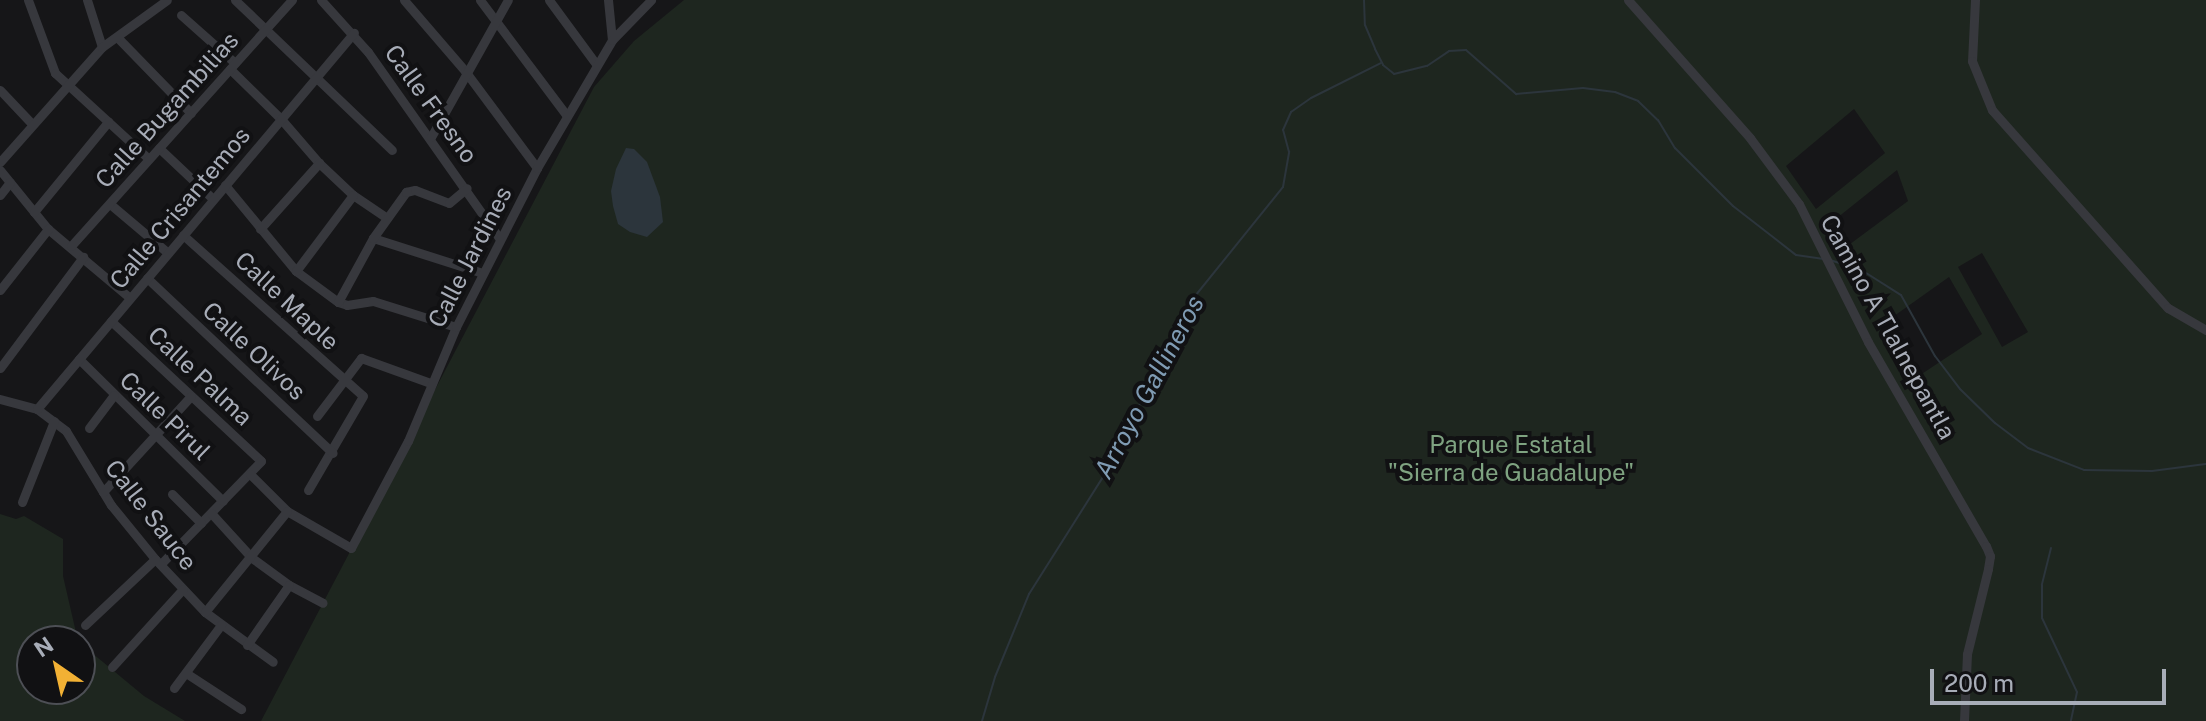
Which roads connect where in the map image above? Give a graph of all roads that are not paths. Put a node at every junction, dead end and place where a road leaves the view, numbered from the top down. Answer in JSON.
{"nodes":[{"id":1,"x":28,"y":0,"type":"edge"},
{"id":2,"x":87,"y":0,"type":"edge"},
{"id":3,"x":148,"y":0,"type":"edge"},
{"id":4,"x":167,"y":0,"type":"edge"},
{"id":5,"x":235,"y":0,"type":"edge"},
{"id":6,"x":292,"y":0,"type":"edge"},
{"id":7,"x":321,"y":0,"type":"edge"},
{"id":8,"x":404,"y":0,"type":"edge"},
{"id":9,"x":480,"y":0,"type":"edge"},
{"id":10,"x":508,"y":0,"type":"edge"},
{"id":11,"x":549,"y":0,"type":"edge"},
{"id":12,"x":608,"y":0,"type":"edge"},
{"id":13,"x":650,"y":0,"type":"edge"},
{"id":14,"x":1628,"y":0,"type":"edge"},
{"id":15,"x":1975,"y":0,"type":"edge"},
{"id":16,"x":152,"y":12,"type":"junction"},
{"id":17,"x":181,"y":15,"type":"dead end"},
{"id":18,"x":496,"y":20,"type":"junction"},
{"id":19,"x":267,"y":27,"type":"junction"},
{"id":20,"x":354,"y":33,"type":"junction"},
{"id":21,"x":117,"y":37,"type":"junction"},
{"id":22,"x":612,"y":40,"type":"junction"},
{"id":23,"x":102,"y":47,"type":"junction"},
{"id":24,"x":596,"y":64,"type":"junction"},
{"id":25,"x":233,"y":66,"type":"junction"},
{"id":26,"x":465,"y":71,"type":"junction"},
{"id":27,"x":317,"y":76,"type":"junction"},
{"id":28,"x":66,"y":86,"type":"junction"},
{"id":29,"x":0,"y":90,"type":"edge"},
{"id":30,"x":191,"y":113,"type":"junction"},
{"id":31,"x":567,"y":116,"type":"junction"},
{"id":32,"x":281,"y":119,"type":"junction"},
{"id":33,"x":108,"y":122,"type":"junction"},
{"id":34,"x":32,"y":124,"type":"junction"},
{"id":35,"x":431,"y":137,"type":"junction"},
{"id":36,"x":159,"y":148,"type":"junction"},
{"id":37,"x":392,"y":150,"type":"dead end"},
{"id":38,"x":149,"y":159,"type":"junction"},
{"id":39,"x":0,"y":162,"type":"edge"},
{"id":40,"x":319,"y":163,"type":"junction"},
{"id":41,"x":537,"y":168,"type":"junction"},
{"id":42,"x":0,"y":170,"type":"edge"},
{"id":43,"x":10,"y":182,"type":"junction"},
{"id":44,"x":225,"y":185,"type":"junction"},
{"id":45,"x":467,"y":188,"type":"junction"},
{"id":46,"x":0,"y":195,"type":"edge"},
{"id":47,"x":353,"y":195,"type":"junction"},
{"id":48,"x":213,"y":199,"type":"junction"},
{"id":49,"x":110,"y":204,"type":"junction"},
{"id":50,"x":34,"y":212,"type":"junction"},
{"id":51,"x":387,"y":218,"type":"junction"},
{"id":52,"x":48,"y":229,"type":"junction"},
{"id":53,"x":260,"y":229,"type":"junction"},
{"id":54,"x":183,"y":235,"type":"junction"},
{"id":55,"x":373,"y":238,"type":"junction"},
{"id":56,"x":500,"y":239,"type":"junction"},
{"id":57,"x":71,"y":246,"type":"junction"},
{"id":58,"x":168,"y":253,"type":"junction"},
{"id":59,"x":83,"y":257,"type":"junction"},
{"id":60,"x":296,"y":271,"type":"junction"},
{"id":61,"x":483,"y":273,"type":"junction"},
{"id":62,"x":147,"y":278,"type":"junction"},
{"id":63,"x":0,"y":290,"type":"edge"},
{"id":64,"x":130,"y":298,"type":"junction"},
{"id":65,"x":338,"y":302,"type":"junction"},
{"id":66,"x":111,"y":321,"type":"junction"},
{"id":67,"x":456,"y":327,"type":"junction"},
{"id":68,"x":2206,"y":330,"type":"edge"},
{"id":69,"x":79,"y":359,"type":"junction"},
{"id":70,"x":0,"y":368,"type":"edge"},
{"id":71,"x":343,"y":381,"type":"junction"},
{"id":72,"x":430,"y":383,"type":"junction"},
{"id":73,"x":114,"y":395,"type":"junction"},
{"id":74,"x":191,"y":396,"type":"junction"},
{"id":75,"x":0,"y":399,"type":"edge"},
{"id":76,"x":37,"y":409,"type":"junction"},
{"id":77,"x":317,"y":416,"type":"dead end"},
{"id":78,"x":54,"y":421,"type":"junction"},
{"id":79,"x":89,"y":428,"type":"dead end"},
{"id":80,"x":156,"y":435,"type":"junction"},
{"id":81,"x":333,"y":453,"type":"junction"},
{"id":82,"x":250,"y":474,"type":"junction"},
{"id":83,"x":308,"y":490,"type":"dead end"},
{"id":84,"x":103,"y":492,"type":"junction"},
{"id":85,"x":172,"y":494,"type":"dead end"},
{"id":86,"x":223,"y":501,"type":"junction"},
{"id":87,"x":22,"y":502,"type":"dead end"},
{"id":88,"x":287,"y":511,"type":"junction"},
{"id":89,"x":211,"y":513,"type":"junction"},
{"id":90,"x":201,"y":523,"type":"junction"},
{"id":91,"x":252,"y":558,"type":"junction"},
{"id":92,"x":158,"y":561,"type":"junction"},
{"id":93,"x":289,"y":585,"type":"junction"},
{"id":94,"x":183,"y":589,"type":"junction"},
{"id":95,"x":323,"y":603,"type":"dead end"},
{"id":96,"x":205,"y":612,"type":"junction"},
{"id":97,"x":85,"y":625,"type":"dead end"},
{"id":98,"x":221,"y":625,"type":"junction"},
{"id":99,"x":247,"y":645,"type":"junction"},
{"id":100,"x":273,"y":662,"type":"dead end"},
{"id":101,"x":112,"y":667,"type":"dead end"},
{"id":102,"x":186,"y":673,"type":"junction"},
{"id":103,"x":174,"y":688,"type":"dead end"},
{"id":104,"x":241,"y":709,"type":"dead end"},
{"id":105,"x":1964,"y":721,"type":"edge"}],
"edges":[{"from":1,"to":28,"type":"street"},
{"from":2,"to":23,"type":"street"},
{"from":3,"to":16,"type":"street"},
{"from":4,"to":16,"type":"street"},
{"from":5,"to":19,"type":"street"},
{"from":6,"to":19,"type":"street","name":"Calle Bugambilias"},
{"from":7,"to":20,"type":"street","name":"Calle Fresno"},
{"from":8,"to":26,"type":"street"},
{"from":9,"to":18,"type":"street"},
{"from":10,"to":18,"type":"street"},
{"from":11,"to":24,"type":"street"},
{"from":12,"to":22,"type":"street"},
{"from":13,"to":22,"type":"street","name":"Calle Jardines"},
{"from":14,"to":105,"type":"street","name":"Camino A Tlalnepantla"},
{"from":15,"to":68,"type":"street"},
{"from":16,"to":21,"type":"street"},
{"from":17,"to":25,"type":"street"},
{"from":18,"to":26,"type":"street"},
{"from":18,"to":31,"type":"street"},
{"from":19,"to":25,"type":"street","name":"Calle Bugambilias"},
{"from":19,"to":27,"type":"street"},
{"from":20,"to":27,"type":"street","name":"Calle Crisantemos"},
{"from":20,"to":35,"type":"street","name":"Calle Fresno"},
{"from":21,"to":23,"type":"street"},
{"from":21,"to":30,"type":"street"},
{"from":22,"to":24,"type":"street","name":"Calle Jardines"},
{"from":23,"to":28,"type":"street"},
{"from":24,"to":31,"type":"street","name":"Calle Jardines"},
{"from":25,"to":30,"type":"street","name":"Calle Bugambilias"},
{"from":25,"to":32,"type":"street"},
{"from":26,"to":35,"type":"street"},
{"from":26,"to":41,"type":"street"},
{"from":27,"to":32,"type":"street","name":"Calle Crisantemos"},
{"from":27,"to":37,"type":"street"},
{"from":28,"to":33,"type":"street"},
{"from":28,"to":34,"type":"street"},
{"from":29,"to":34,"type":"street"},
{"from":30,"to":36,"type":"street","name":"Calle Bugambilias"},
{"from":31,"to":41,"type":"street","name":"Calle Jardines"},
{"from":32,"to":40,"type":"street"},
{"from":32,"to":44,"type":"street","name":"Calle Crisantemos"},
{"from":33,"to":38,"type":"street"},
{"from":33,"to":50,"type":"street"},
{"from":34,"to":39,"type":"street"},
{"from":35,"to":45,"type":"street","name":"Calle Fresno"},
{"from":36,"to":38,"type":"street","name":"Calle Bugambilias"},
{"from":36,"to":48,"type":"street"},
{"from":38,"to":49,"type":"street","name":"Calle Bugambilias"},
{"from":40,"to":47,"type":"street"},
{"from":40,"to":53,"type":"street"},
{"from":41,"to":56,"type":"street","name":"Calle Jardines"},
{"from":42,"to":43,"type":"street"},
{"from":43,"to":46,"type":"street"},
{"from":43,"to":50,"type":"street"},
{"from":44,"to":48,"type":"street","name":"Calle Crisantemos"},
{"from":44,"to":53,"type":"street"},
{"from":45,"to":51,"type":"street"},
{"from":45,"to":56,"type":"street","name":"Calle Fresno"},
{"from":47,"to":51,"type":"street"},
{"from":47,"to":60,"type":"street"},
{"from":48,"to":54,"type":"street","name":"Calle Crisantemos"},
{"from":49,"to":57,"type":"street","name":"Calle Bugambilias"},
{"from":49,"to":58,"type":"street"},
{"from":50,"to":52,"type":"street"},
{"from":51,"to":55,"type":"street"},
{"from":52,"to":57,"type":"street"},
{"from":52,"to":63,"type":"street"},
{"from":53,"to":60,"type":"street"},
{"from":54,"to":58,"type":"street","name":"Calle Crisantemos"},
{"from":54,"to":71,"type":"street","name":"Calle Maple"},
{"from":55,"to":61,"type":"street"},
{"from":55,"to":65,"type":"street"},
{"from":56,"to":61,"type":"street","name":"Calle Jardines"},
{"from":57,"to":59,"type":"street"},
{"from":58,"to":62,"type":"street","name":"Calle Crisantemos"},
{"from":59,"to":64,"type":"street"},
{"from":59,"to":70,"type":"street"},
{"from":60,"to":65,"type":"street"},
{"from":61,"to":67,"type":"street","name":"Calle Jardines"},
{"from":62,"to":64,"type":"street","name":"Calle Crisantemos"},
{"from":62,"to":81,"type":"street","name":"Calle Olivos"},
{"from":64,"to":66,"type":"street","name":"Calle Crisantemos"},
{"from":65,"to":67,"type":"street"},
{"from":66,"to":69,"type":"street","name":"Calle Crisantemos"},
{"from":66,"to":74,"type":"street","name":"Calle Palma"},
{"from":67,"to":72,"type":"street","name":"Calle Jardines"},
{"from":69,"to":73,"type":"street","name":"Calle Pirul"},
{"from":69,"to":76,"type":"street","name":"Calle Crisantemos"},
{"from":71,"to":72,"type":"street"},
{"from":71,"to":77,"type":"street"},
{"from":71,"to":81,"type":"street","name":"Calle Maple"},
{"from":72,"to":88,"type":"street","name":"Calle Jardines"},
{"from":73,"to":79,"type":"street"},
{"from":73,"to":80,"type":"street","name":"Calle Pirul"},
{"from":74,"to":80,"type":"street"},
{"from":74,"to":82,"type":"street","name":"Calle Palma"},
{"from":75,"to":76,"type":"street","name":"Calle Sauce"},
{"from":76,"to":78,"type":"street","name":"Calle Sauce"},
{"from":78,"to":84,"type":"street","name":"Calle Sauce"},
{"from":78,"to":87,"type":"street"},
{"from":80,"to":84,"type":"street"},
{"from":80,"to":86,"type":"street","name":"Calle Pirul"},
{"from":81,"to":83,"type":"street"},
{"from":82,"to":86,"type":"street"},
{"from":82,"to":88,"type":"street"},
{"from":84,"to":92,"type":"street","name":"Calle Sauce"},
{"from":85,"to":90,"type":"street"},
{"from":86,"to":89,"type":"street"},
{"from":88,"to":91,"type":"street"},
{"from":89,"to":90,"type":"street"},
{"from":89,"to":91,"type":"street"},
{"from":90,"to":92,"type":"street"},
{"from":91,"to":93,"type":"street"},
{"from":91,"to":96,"type":"street"},
{"from":92,"to":94,"type":"street","name":"Calle Sauce"},
{"from":92,"to":97,"type":"street"},
{"from":93,"to":95,"type":"street"},
{"from":93,"to":99,"type":"street"},
{"from":94,"to":96,"type":"street","name":"Calle Sauce"},
{"from":94,"to":101,"type":"street"},
{"from":96,"to":98,"type":"street","name":"Calle Sauce"},
{"from":98,"to":99,"type":"street","name":"Calle Sauce"},
{"from":98,"to":102,"type":"street"},
{"from":99,"to":100,"type":"street","name":"Calle Sauce"},
{"from":102,"to":103,"type":"street"},
{"from":102,"to":104,"type":"street"}]}
